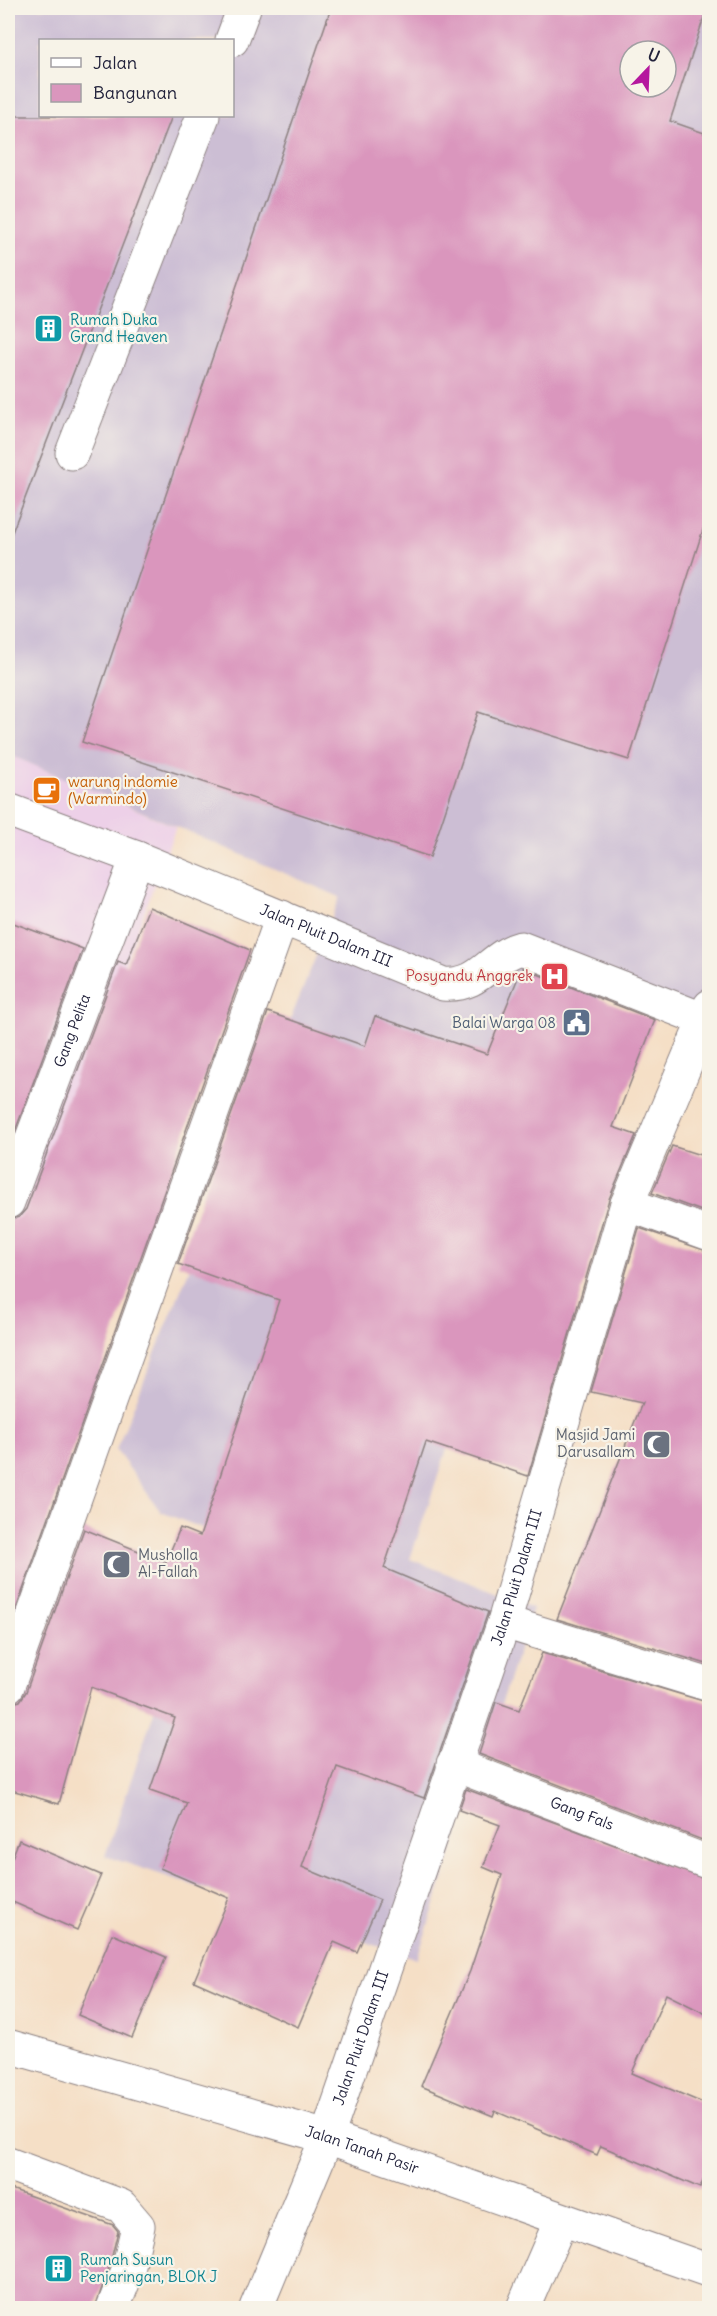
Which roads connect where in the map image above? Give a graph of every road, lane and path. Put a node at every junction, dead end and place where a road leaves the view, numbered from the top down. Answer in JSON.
{"nodes":[{"id":1,"x":244,"y":8,"type":"edge"},
{"id":2,"x":232,"y":39,"type":"edge"},
{"id":3,"x":203,"y":117,"type":"edge"},
{"id":4,"x":72,"y":453,"type":"dead end"},
{"id":5,"x":8,"y":810,"type":"edge"},
{"id":6,"x":137,"y":858,"type":"junction"},
{"id":7,"x":282,"y":917,"type":"junction"},
{"id":8,"x":707,"y":1013,"type":"edge"},
{"id":9,"x":8,"y":1202,"type":"edge"},
{"id":10,"x":627,"y":1204,"type":"junction"},
{"id":11,"x":710,"y":1234,"type":"edge"},
{"id":12,"x":504,"y":1622,"type":"junction"},
{"id":13,"x":710,"y":1685,"type":"edge"},
{"id":14,"x":8,"y":1686,"type":"edge"},
{"id":15,"x":453,"y":1764,"type":"junction"},
{"id":16,"x":710,"y":1863,"type":"edge"},
{"id":17,"x":8,"y":2046,"type":"edge"},
{"id":18,"x":327,"y":2137,"type":"junction"},
{"id":19,"x":8,"y":2164,"type":"edge"},
{"id":20,"x":561,"y":2220,"type":"junction"},
{"id":21,"x":710,"y":2271,"type":"edge"},
{"id":22,"x":113,"y":2308,"type":"edge"},
{"id":23,"x":256,"y":2308,"type":"edge"},
{"id":24,"x":523,"y":2308,"type":"edge"}],
"edges":[{"from":1,"to":2,"type":"street"},
{"from":3,"to":4,"type":"street"},
{"from":5,"to":6,"type":"street","name":"Jalan Pluit Dalam III"},
{"from":6,"to":7,"type":"street","name":"Jalan Pluit Dalam III"},
{"from":6,"to":9,"type":"street","name":"Gang Pelita"},
{"from":7,"to":8,"type":"street","name":"Jalan Pluit Dalam III"},
{"from":7,"to":14,"type":"street"},
{"from":8,"to":10,"type":"street","name":"Jalan Pluit Dalam III"},
{"from":10,"to":11,"type":"street"},
{"from":10,"to":12,"type":"street","name":"Jalan Pluit Dalam III"},
{"from":12,"to":13,"type":"street"},
{"from":12,"to":15,"type":"street","name":"Jalan Pluit Dalam III"},
{"from":15,"to":16,"type":"street","name":"Gang Fals"},
{"from":15,"to":18,"type":"street","name":"Jalan Pluit Dalam III"},
{"from":17,"to":18,"type":"street","name":"Jalan Tanah Pasir"},
{"from":18,"to":20,"type":"street","name":"Jalan Tanah Pasir"},
{"from":18,"to":23,"type":"street","name":"Jalan Pluit Dalam III"},
{"from":19,"to":22,"type":"street"},
{"from":20,"to":21,"type":"street","name":"Jalan Tanah Pasir"},
{"from":20,"to":24,"type":"street"}]}
